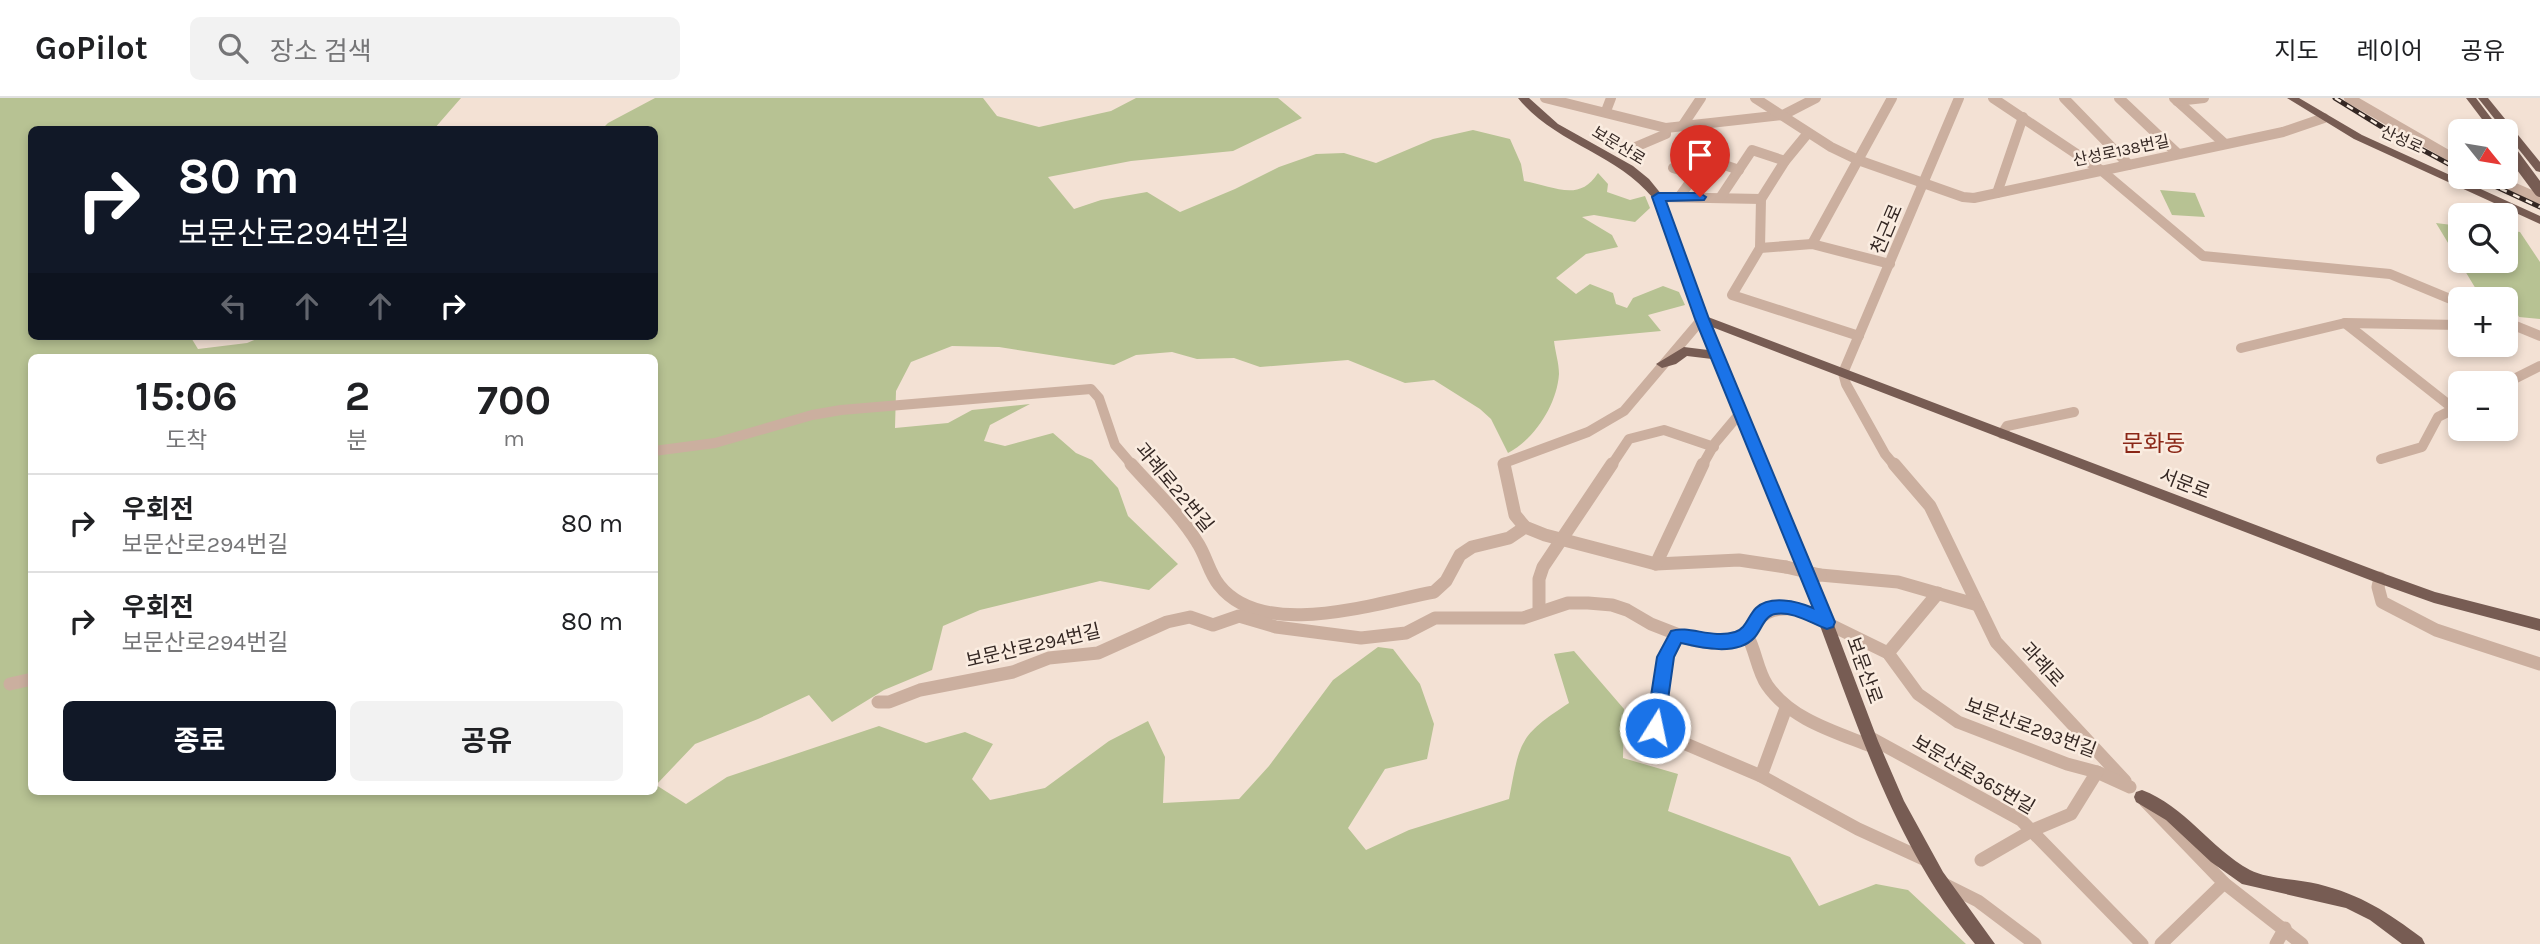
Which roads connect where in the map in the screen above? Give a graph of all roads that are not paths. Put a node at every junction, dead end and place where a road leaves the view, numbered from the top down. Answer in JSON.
{"nodes":[{"id":1,"x":1524,"y":98,"type":"edge"},
{"id":2,"x":1545,"y":98,"type":"edge"},
{"id":3,"x":1611,"y":98,"type":"edge"},
{"id":4,"x":1701,"y":98,"type":"edge"},
{"id":5,"x":1755,"y":98,"type":"edge"},
{"id":6,"x":1816,"y":98,"type":"edge"},
{"id":7,"x":1892,"y":98,"type":"edge"},
{"id":8,"x":1959,"y":98,"type":"edge"},
{"id":9,"x":1993,"y":98,"type":"edge"},
{"id":10,"x":2064,"y":98,"type":"edge"},
{"id":11,"x":2119,"y":98,"type":"edge"},
{"id":12,"x":2204,"y":98,"type":"edge"},
{"id":13,"x":2292,"y":98,"type":"edge"},
{"id":14,"x":2349,"y":98,"type":"edge"},
{"id":15,"x":2175,"y":100,"type":"edge"},
{"id":16,"x":2478,"y":101,"type":"edge"},
{"id":17,"x":1606,"y":111,"type":"junction"},
{"id":18,"x":1783,"y":115,"type":"junction"},
{"id":19,"x":2023,"y":117,"type":"junction"},
{"id":20,"x":2324,"y":118,"type":"junction"},
{"id":21,"x":2488,"y":119,"type":"edge"},
{"id":22,"x":2494,"y":119,"type":"edge"},
{"id":23,"x":1683,"y":125,"type":"junction"},
{"id":24,"x":1665,"y":128,"type":"junction"},
{"id":25,"x":1808,"y":133,"type":"junction"},
{"id":26,"x":2225,"y":144,"type":"junction"},
{"id":27,"x":2518,"y":149,"type":"edge"},
{"id":28,"x":1626,"y":151,"type":"dead end"},
{"id":29,"x":2178,"y":154,"type":"junction"},
{"id":30,"x":2448,"y":155,"type":"edge"},
{"id":31,"x":2535,"y":157,"type":"edge"},
{"id":32,"x":1858,"y":160,"type":"junction"},
{"id":33,"x":1785,"y":161,"type":"junction"},
{"id":34,"x":2518,"y":163,"type":"edge"},
{"id":35,"x":2129,"y":165,"type":"junction"},
{"id":36,"x":1673,"y":167,"type":"dead end"},
{"id":37,"x":2540,"y":169,"type":"edge"},
{"id":38,"x":1739,"y":170,"type":"junction"},
{"id":39,"x":2102,"y":171,"type":"junction"},
{"id":40,"x":1696,"y":174,"type":"junction"},
{"id":41,"x":2540,"y":178,"type":"edge"},
{"id":42,"x":1925,"y":183,"type":"junction"},
{"id":43,"x":2517,"y":189,"type":"edge"},
{"id":44,"x":2540,"y":191,"type":"edge"},
{"id":45,"x":1997,"y":193,"type":"junction"},
{"id":46,"x":1680,"y":196,"type":"junction"},
{"id":47,"x":1658,"y":197,"type":"junction"},
{"id":48,"x":1720,"y":198,"type":"junction"},
{"id":49,"x":1761,"y":199,"type":"junction"},
{"id":50,"x":2540,"y":199,"type":"edge"},
{"id":51,"x":2540,"y":220,"type":"edge"},
{"id":52,"x":1812,"y":244,"type":"junction"},
{"id":53,"x":1760,"y":248,"type":"junction"},
{"id":54,"x":1890,"y":264,"type":"junction"},
{"id":55,"x":2448,"y":298,"type":"edge"},
{"id":56,"x":1702,"y":319,"type":"junction"},
{"id":57,"x":2345,"y":323,"type":"junction"},
{"id":58,"x":2448,"y":325,"type":"edge"},
{"id":59,"x":2518,"y":328,"type":"edge"},
{"id":60,"x":1859,"y":336,"type":"junction"},
{"id":61,"x":2540,"y":336,"type":"edge"},
{"id":62,"x":2241,"y":348,"type":"dead end"},
{"id":63,"x":1719,"y":356,"type":"junction"},
{"id":64,"x":1662,"y":364,"type":"junction"},
{"id":65,"x":2540,"y":366,"type":"edge"},
{"id":66,"x":1843,"y":373,"type":"junction"},
{"id":67,"x":2518,"y":377,"type":"edge"},
{"id":68,"x":2448,"y":400,"type":"edge"},
{"id":69,"x":1741,"y":412,"type":"junction"},
{"id":70,"x":2074,"y":412,"type":"dead end"},
{"id":71,"x":2448,"y":412,"type":"edge"},
{"id":72,"x":2002,"y":433,"type":"junction"},
{"id":73,"x":1714,"y":447,"type":"junction"},
{"id":74,"x":658,"y":450,"type":"edge"},
{"id":75,"x":2381,"y":459,"type":"dead end"},
{"id":76,"x":1525,"y":527,"type":"junction"},
{"id":77,"x":1561,"y":540,"type":"junction"},
{"id":78,"x":1656,"y":564,"type":"junction"},
{"id":79,"x":2380,"y":578,"type":"junction"},
{"id":80,"x":1938,"y":593,"type":"junction"},
{"id":81,"x":1978,"y":605,"type":"junction"},
{"id":82,"x":1539,"y":612,"type":"junction"},
{"id":83,"x":1827,"y":622,"type":"junction"},
{"id":84,"x":2540,"y":625,"type":"edge"},
{"id":85,"x":1747,"y":635,"type":"junction"},
{"id":86,"x":1677,"y":636,"type":"junction"},
{"id":87,"x":1888,"y":653,"type":"junction"},
{"id":88,"x":2540,"y":664,"type":"edge"},
{"id":89,"x":28,"y":680,"type":"edge"},
{"id":90,"x":10,"y":684,"type":"dead end"},
{"id":91,"x":878,"y":702,"type":"dead end"},
{"id":92,"x":1786,"y":708,"type":"junction"},
{"id":93,"x":1871,"y":742,"type":"junction"},
{"id":94,"x":2097,"y":772,"type":"junction"},
{"id":95,"x":1760,"y":776,"type":"junction"},
{"id":96,"x":2136,"y":792,"type":"junction"},
{"id":97,"x":2033,"y":830,"type":"junction"},
{"id":98,"x":1981,"y":860,"type":"dead end"},
{"id":99,"x":1928,"y":861,"type":"junction"},
{"id":100,"x":1940,"y":881,"type":"junction"},
{"id":101,"x":2224,"y":883,"type":"junction"},
{"id":102,"x":2285,"y":928,"type":"junction"},
{"id":103,"x":1986,"y":944,"type":"edge"},
{"id":104,"x":2035,"y":944,"type":"edge"},
{"id":105,"x":2142,"y":944,"type":"edge"},
{"id":106,"x":2161,"y":944,"type":"edge"},
{"id":107,"x":2276,"y":944,"type":"edge"},
{"id":108,"x":2302,"y":944,"type":"edge"},
{"id":109,"x":2416,"y":944,"type":"edge"}],
"edges":[{"from":1,"to":47,"type":"main road","name":"보문산로"},
{"from":2,"to":17,"type":"street"},
{"from":3,"to":17,"type":"street"},
{"from":4,"to":23,"type":"street"},
{"from":5,"to":18,"type":"street","name":"산성로138번길"},
{"from":6,"to":18,"type":"street"},
{"from":7,"to":32,"type":"street"},
{"from":8,"to":42,"type":"street","name":"천근로"},
{"from":9,"to":19,"type":"street"},
{"from":10,"to":35,"type":"street"},
{"from":11,"to":29,"type":"street"},
{"from":12,"to":15,"type":"street"},
{"from":13,"to":20,"type":"main road","name":"산성로"},
{"from":14,"to":30,"type":"street"},
{"from":15,"to":26,"type":"street"},
{"from":16,"to":21,"type":"main road"},
{"from":16,"to":22,"type":"main road"},
{"from":16,"to":31,"type":"main road"},
{"from":17,"to":24,"type":"street"},
{"from":18,"to":23,"type":"street"},
{"from":18,"to":25,"type":"street","name":"산성로138번길"},
{"from":19,"to":39,"type":"street"},
{"from":19,"to":45,"type":"street"},
{"from":20,"to":26,"type":"street","name":"산성로138번길"},
{"from":20,"to":51,"type":"main road","name":"산성로"},
{"from":23,"to":24,"type":"street"},
{"from":24,"to":28,"type":"street","name":"보문산로"},
{"from":25,"to":32,"type":"street","name":"산성로138번길"},
{"from":25,"to":33,"type":"street"},
{"from":26,"to":29,"type":"street","name":"산성로138번길"},
{"from":27,"to":41,"type":"main road"},
{"from":29,"to":35,"type":"street","name":"산성로138번길"},
{"from":31,"to":37,"type":"main road"},
{"from":32,"to":42,"type":"street","name":"산성로138번길"},
{"from":32,"to":52,"type":"street"},
{"from":33,"to":38,"type":"street"},
{"from":33,"to":49,"type":"street"},
{"from":34,"to":44,"type":"main road"},
{"from":35,"to":39,"type":"street","name":"산성로138번길"},
{"from":36,"to":40,"type":"street"},
{"from":38,"to":40,"type":"street"},
{"from":38,"to":48,"type":"street"},
{"from":39,"to":45,"type":"street","name":"산성로138번길"},
{"from":39,"to":55,"type":"street"},
{"from":40,"to":46,"type":"street"},
{"from":42,"to":45,"type":"street","name":"산성로138번길"},
{"from":42,"to":54,"type":"street","name":"천근로"},
{"from":43,"to":50,"type":"street"},
{"from":46,"to":47,"type":"street"},
{"from":46,"to":48,"type":"street"},
{"from":47,"to":56,"type":"main road","name":"보문산로"},
{"from":48,"to":49,"type":"street"},
{"from":49,"to":53,"type":"street"},
{"from":52,"to":53,"type":"street"},
{"from":52,"to":54,"type":"street"},
{"from":53,"to":60,"type":"street"},
{"from":54,"to":60,"type":"street","name":"천근로"},
{"from":56,"to":63,"type":"main road","name":"보문산로"},
{"from":56,"to":64,"type":"street"},
{"from":56,"to":66,"type":"main road","name":"서문로"},
{"from":57,"to":58,"type":"street"},
{"from":57,"to":62,"type":"street"},
{"from":57,"to":68,"type":"street"},
{"from":59,"to":61,"type":"street"},
{"from":60,"to":66,"type":"street","name":"천근로"},
{"from":63,"to":64,"type":"main road"},
{"from":63,"to":69,"type":"main road","name":"보문산로"},
{"from":64,"to":76,"type":"street"},
{"from":65,"to":67,"type":"street"},
{"from":66,"to":72,"type":"main road","name":"서문로"},
{"from":66,"to":81,"type":"street","name":"과례로"},
{"from":69,"to":73,"type":"street"},
{"from":69,"to":83,"type":"main road","name":"보문산로"},
{"from":70,"to":72,"type":"street"},
{"from":71,"to":75,"type":"street"},
{"from":72,"to":79,"type":"main road","name":"서문로"},
{"from":73,"to":77,"type":"street"},
{"from":73,"to":78,"type":"street"},
{"from":74,"to":76,"type":"street","name":"과례로22번길"},
{"from":76,"to":77,"type":"street"},
{"from":77,"to":78,"type":"street"},
{"from":77,"to":82,"type":"street"},
{"from":78,"to":80,"type":"street","bridge":true},
{"from":79,"to":84,"type":"main road","name":"서문로"},
{"from":79,"to":88,"type":"street"},
{"from":80,"to":81,"type":"street"},
{"from":80,"to":87,"type":"street"},
{"from":81,"to":96,"type":"street","name":"과례로"},
{"from":82,"to":86,"type":"street","name":"보문산로294번길"},
{"from":82,"to":91,"type":"street","name":"보문산로294번길"},
{"from":83,"to":85,"type":"street"},
{"from":83,"to":87,"type":"street","name":"보문산로293번길"},
{"from":83,"to":93,"type":"main road","name":"보문산로"},
{"from":85,"to":86,"type":"street","name":"보문산로294번길"},
{"from":85,"to":92,"type":"street"},
{"from":86,"to":95,"type":"street"},
{"from":87,"to":94,"type":"street","name":"보문산로293번길"},
{"from":89,"to":90,"type":"street"},
{"from":92,"to":93,"type":"street"},
{"from":92,"to":95,"type":"street"},
{"from":93,"to":97,"type":"street","name":"보문산로365번길"},
{"from":93,"to":99,"type":"main road","name":"보문산로"},
{"from":94,"to":96,"type":"street","name":"보문산로293번길"},
{"from":94,"to":97,"type":"street"},
{"from":95,"to":99,"type":"street"},
{"from":96,"to":101,"type":"street","name":"과례로"},
{"from":96,"to":109,"type":"main road"},
{"from":97,"to":98,"type":"street"},
{"from":97,"to":105,"type":"street","name":"보문산로365번길"},
{"from":99,"to":100,"type":"main road","name":"보문산로"},
{"from":100,"to":103,"type":"main road","name":"보문산로"},
{"from":100,"to":104,"type":"street"},
{"from":101,"to":102,"type":"street","name":"과례로"},
{"from":101,"to":106,"type":"street"},
{"from":102,"to":107,"type":"street"},
{"from":102,"to":108,"type":"street","name":"과례로"}]}
